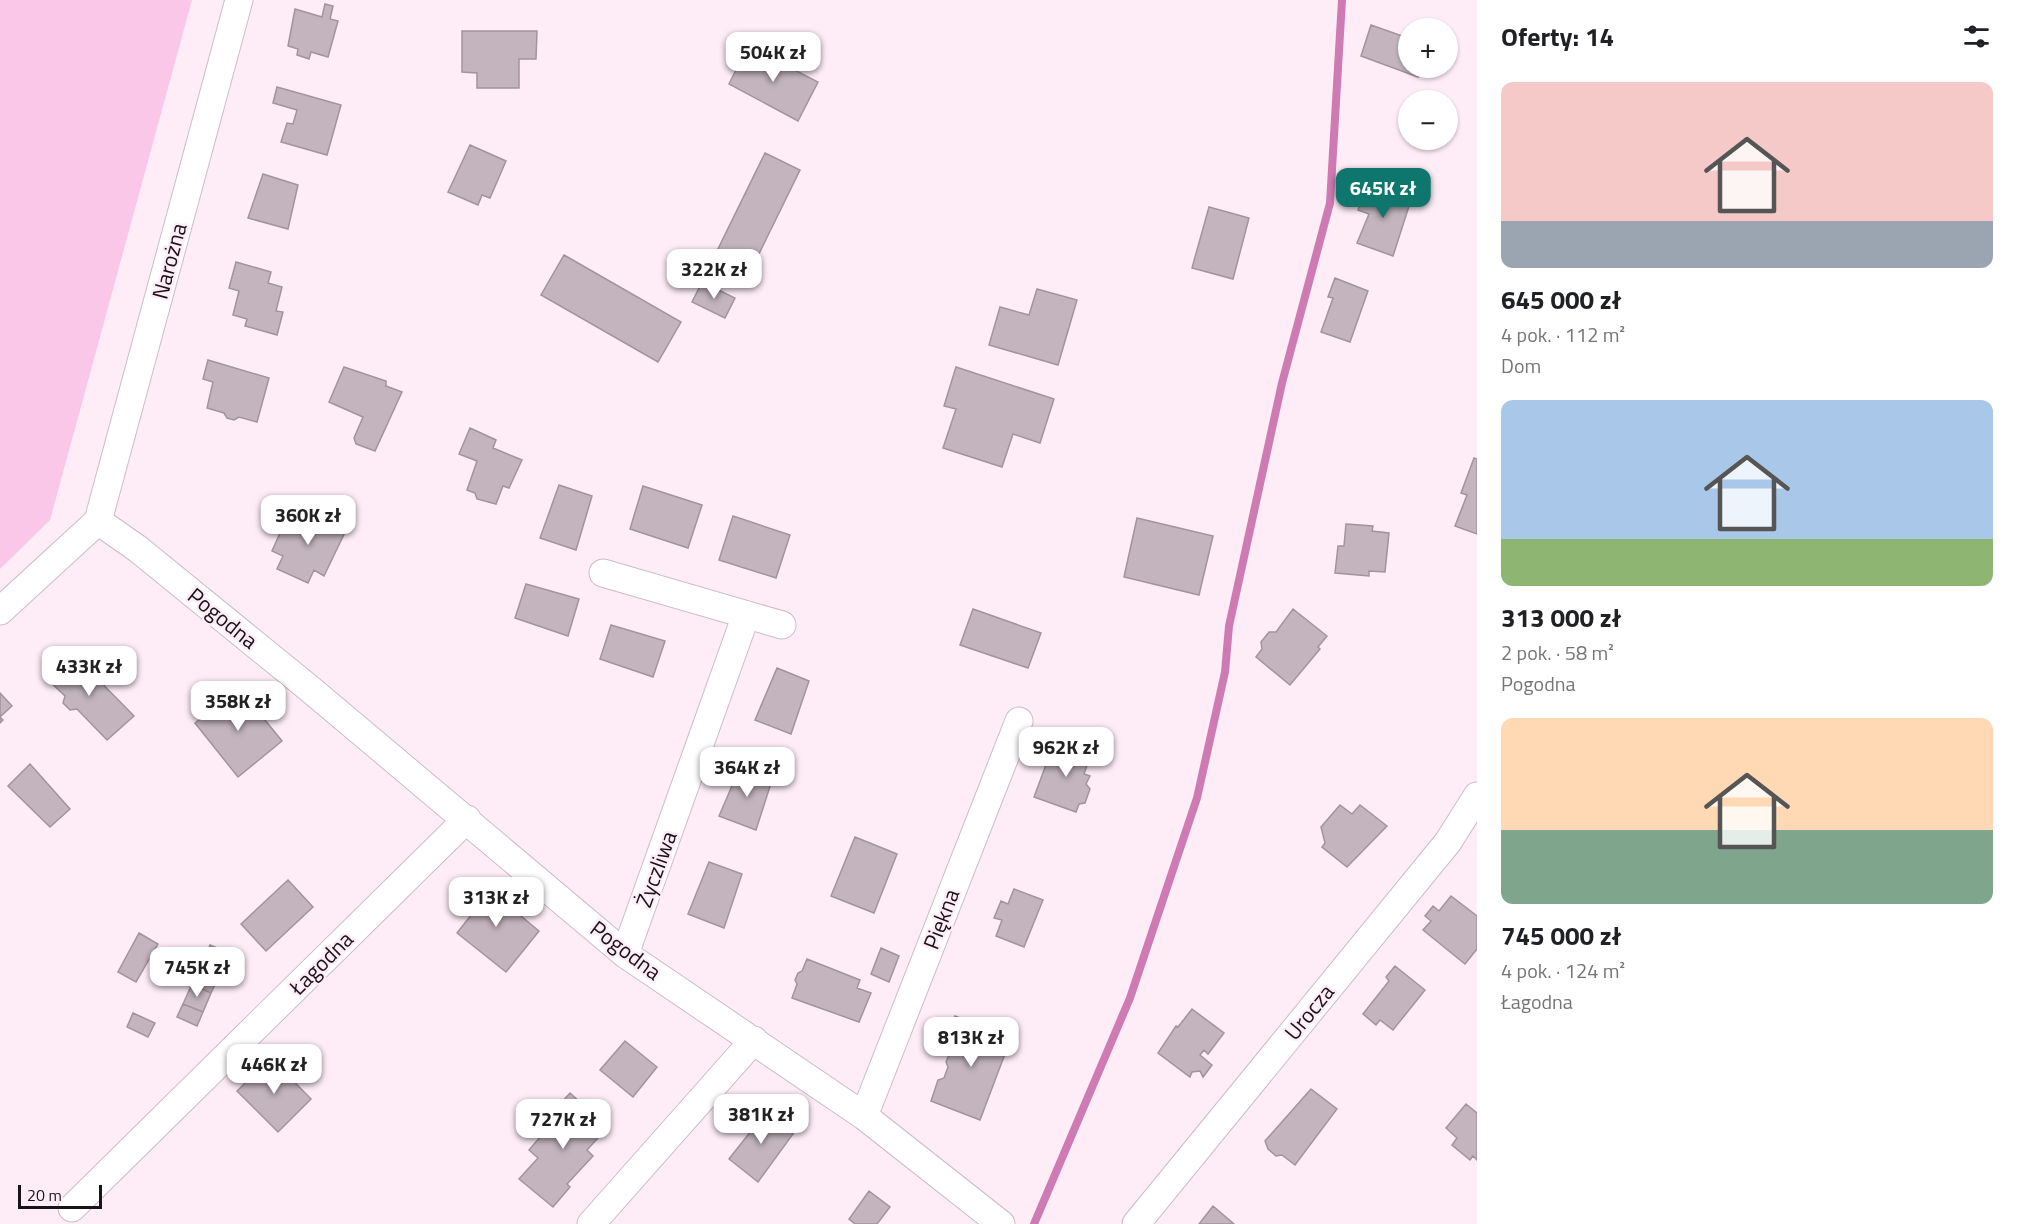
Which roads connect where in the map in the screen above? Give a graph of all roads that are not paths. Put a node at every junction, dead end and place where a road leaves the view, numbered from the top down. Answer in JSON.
{"nodes":[{"id":1,"x":239,"y":0,"type":"edge"},
{"id":2,"x":98,"y":521,"type":"junction"},
{"id":3,"x":603,"y":573,"type":"dead end"},
{"id":4,"x":0,"y":611,"type":"edge"},
{"id":5,"x":746,"y":615,"type":"junction"},
{"id":6,"x":782,"y":625,"type":"dead end"},
{"id":7,"x":1018,"y":721,"type":"dead end"},
{"id":8,"x":1477,"y":796,"type":"edge"},
{"id":9,"x":467,"y":819,"type":"junction"},
{"id":10,"x":626,"y":954,"type":"junction"},
{"id":11,"x":754,"y":1040,"type":"junction"},
{"id":12,"x":864,"y":1116,"type":"junction"},
{"id":13,"x":72,"y":1208,"type":"dead end"},
{"id":14,"x":591,"y":1224,"type":"edge"},
{"id":15,"x":1001,"y":1224,"type":"edge"},
{"id":16,"x":1136,"y":1224,"type":"edge"}],
"edges":[{"from":1,"to":2,"type":"street","name":"Narożna"},
{"from":2,"to":4,"type":"street"},
{"from":2,"to":9,"type":"street","name":"Pogodna"},
{"from":3,"to":5,"type":"street"},
{"from":5,"to":6,"type":"street"},
{"from":5,"to":10,"type":"street","name":"Życzliwa"},
{"from":7,"to":12,"type":"street","name":"Piękna"},
{"from":8,"to":16,"type":"street","name":"Urocza"},
{"from":9,"to":10,"type":"street","name":"Pogodna"},
{"from":9,"to":13,"type":"street","name":"Łagodna"},
{"from":10,"to":11,"type":"street","name":"Pogodna"},
{"from":11,"to":12,"type":"street","name":"Pogodna"},
{"from":11,"to":14,"type":"street"},
{"from":12,"to":15,"type":"street","name":"Pogodna"}]}
